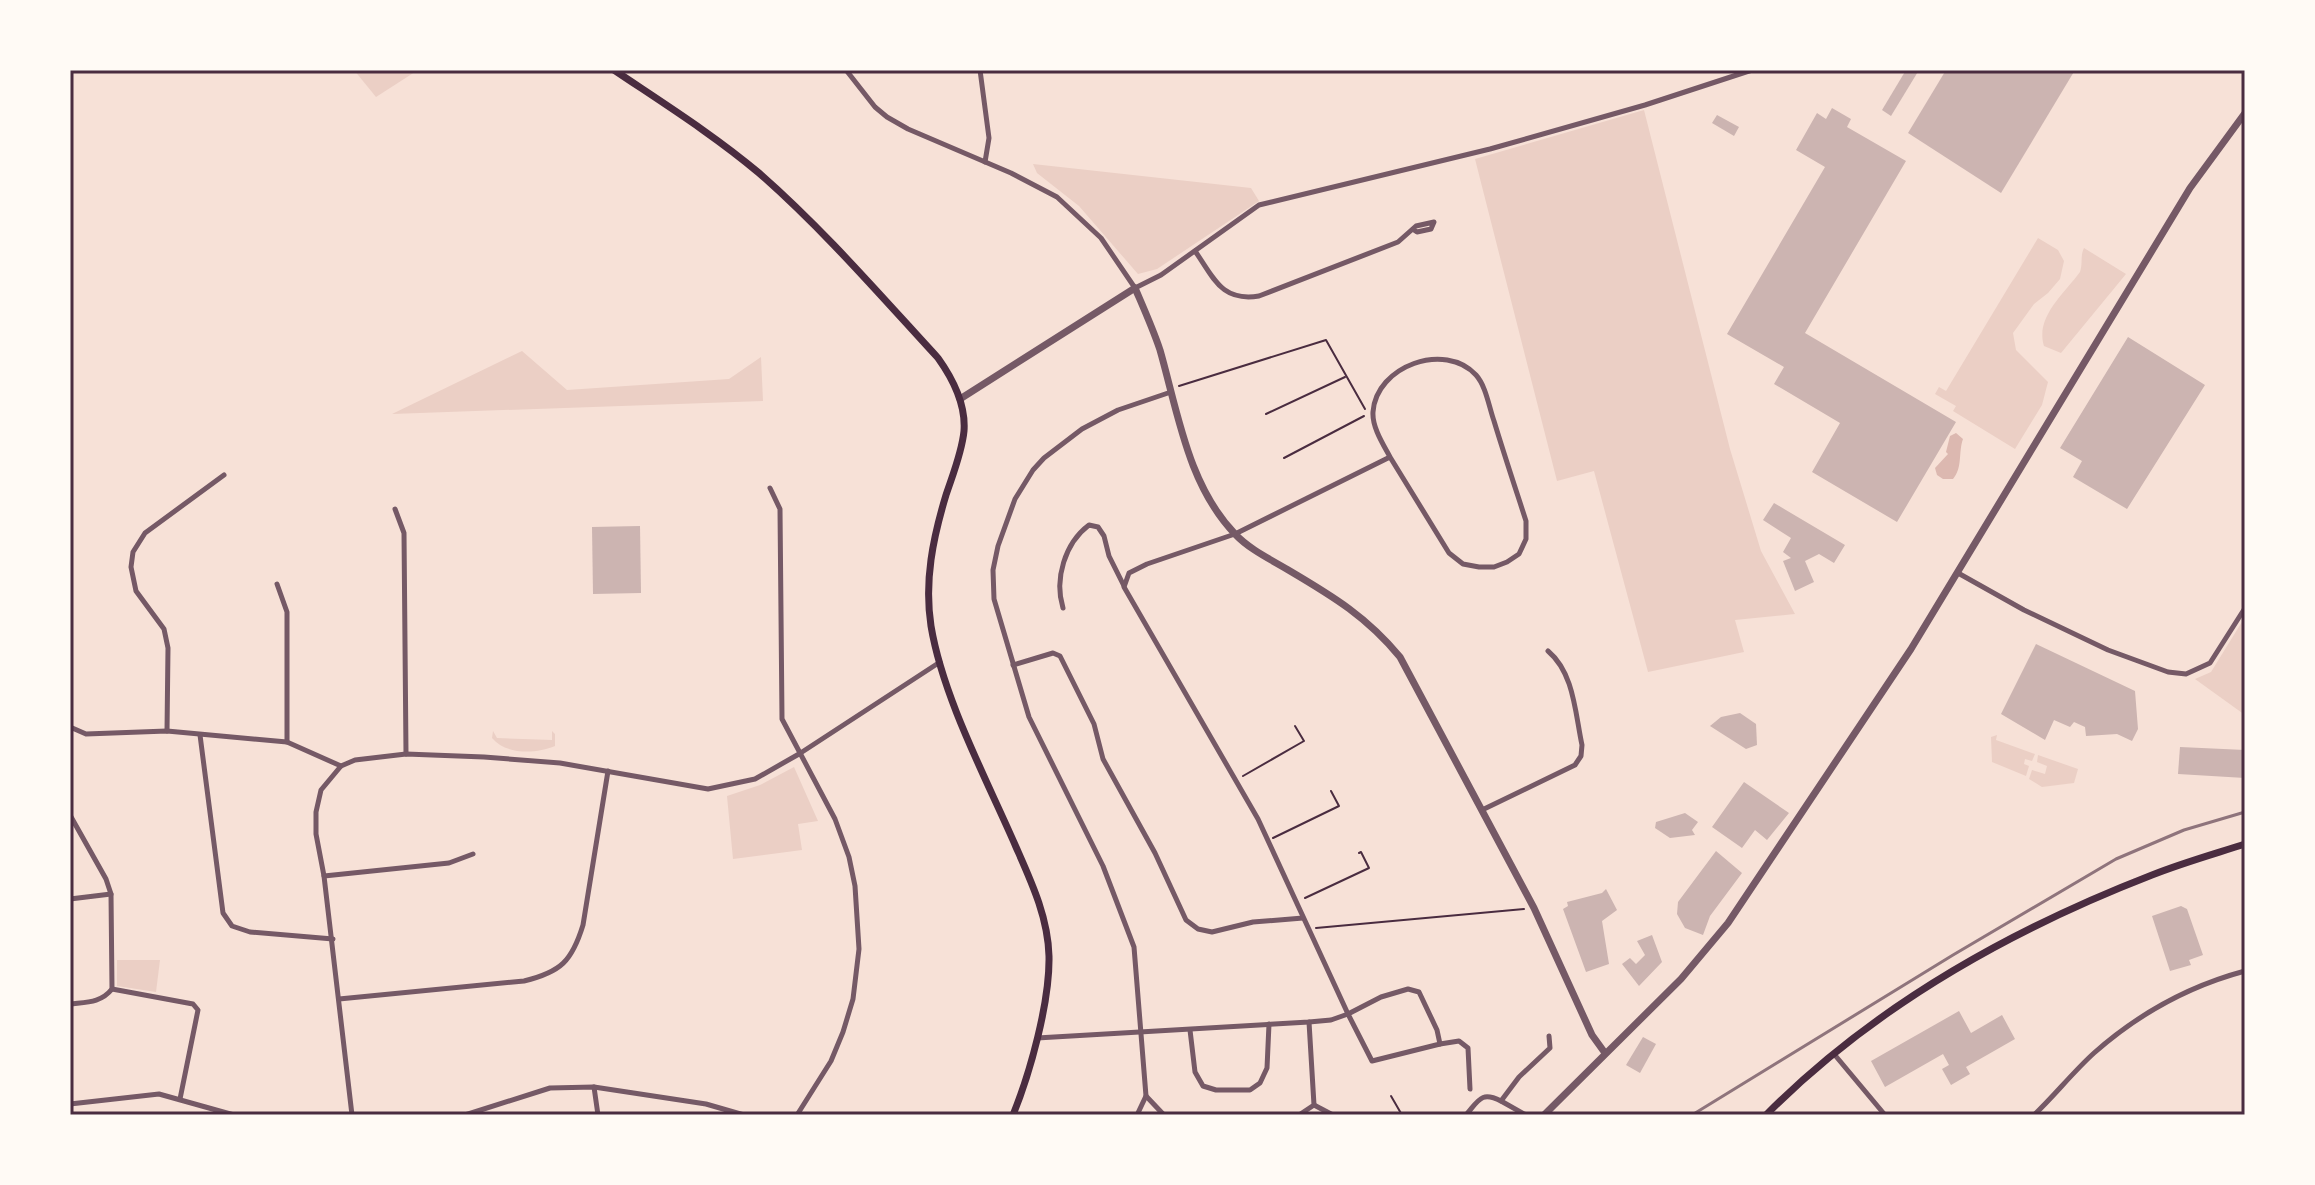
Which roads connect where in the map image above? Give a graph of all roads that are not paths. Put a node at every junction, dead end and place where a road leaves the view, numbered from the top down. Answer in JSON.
{"nodes":[{"id":1,"x":614,"y":70,"type":"edge"},
{"id":2,"x":846,"y":70,"type":"edge"},
{"id":3,"x":980,"y":70,"type":"edge"},
{"id":4,"x":1752,"y":70,"type":"edge"},
{"id":5,"x":2245,"y":113,"type":"edge"},
{"id":6,"x":985,"y":162,"type":"junction"},
{"id":7,"x":1414,"y":230,"type":"dead end"},
{"id":8,"x":1195,"y":251,"type":"junction"},
{"id":9,"x":1135,"y":288,"type":"junction"},
{"id":10,"x":1171,"y":390,"type":"junction"},
{"id":11,"x":960,"y":399,"type":"junction"},
{"id":12,"x":1390,"y":457,"type":"junction"},
{"id":13,"x":224,"y":475,"type":"dead end"},
{"id":14,"x":770,"y":488,"type":"dead end"},
{"id":15,"x":395,"y":509,"type":"dead end"},
{"id":16,"x":1235,"y":534,"type":"junction"},
{"id":17,"x":1958,"y":573,"type":"junction"},
{"id":18,"x":277,"y":584,"type":"dead end"},
{"id":19,"x":1124,"y":587,"type":"junction"},
{"id":20,"x":1063,"y":608,"type":"dead end"},
{"id":21,"x":2245,"y":608,"type":"edge"},
{"id":22,"x":1548,"y":651,"type":"dead end"},
{"id":23,"x":940,"y":662,"type":"junction"},
{"id":24,"x":1013,"y":665,"type":"junction"},
{"id":25,"x":70,"y":727,"type":"edge"},
{"id":26,"x":167,"y":731,"type":"junction"},
{"id":27,"x":200,"y":735,"type":"junction"},
{"id":28,"x":287,"y":742,"type":"junction"},
{"id":29,"x":406,"y":754,"type":"junction"},
{"id":30,"x":799,"y":754,"type":"junction"},
{"id":31,"x":341,"y":766,"type":"junction"},
{"id":32,"x":608,"y":771,"type":"junction"},
{"id":33,"x":1482,"y":810,"type":"junction"},
{"id":34,"x":70,"y":815,"type":"edge"},
{"id":35,"x":2245,"y":844,"type":"edge"},
{"id":36,"x":473,"y":854,"type":"dead end"},
{"id":37,"x":324,"y":876,"type":"junction"},
{"id":38,"x":111,"y":894,"type":"junction"},
{"id":39,"x":70,"y":899,"type":"edge"},
{"id":40,"x":1303,"y":918,"type":"junction"},
{"id":41,"x":333,"y":939,"type":"junction"},
{"id":42,"x":2245,"y":971,"type":"edge"},
{"id":43,"x":112,"y":989,"type":"junction"},
{"id":44,"x":339,"y":999,"type":"junction"},
{"id":45,"x":70,"y":1004,"type":"edge"},
{"id":46,"x":1348,"y":1014,"type":"junction"},
{"id":47,"x":1309,"y":1022,"type":"junction"},
{"id":48,"x":1269,"y":1024,"type":"junction"},
{"id":49,"x":1190,"y":1030,"type":"junction"},
{"id":50,"x":1142,"y":1032,"type":"junction"},
{"id":51,"x":1549,"y":1036,"type":"dead end"},
{"id":52,"x":1037,"y":1038,"type":"junction"},
{"id":53,"x":1440,"y":1044,"type":"junction"},
{"id":54,"x":1605,"y":1053,"type":"junction"},
{"id":55,"x":1833,"y":1053,"type":"junction"},
{"id":56,"x":594,"y":1087,"type":"junction"},
{"id":57,"x":1470,"y":1089,"type":"dead end"},
{"id":58,"x":1146,"y":1096,"type":"junction"},
{"id":59,"x":180,"y":1099,"type":"junction"},
{"id":60,"x":1501,"y":1101,"type":"junction"},
{"id":61,"x":70,"y":1104,"type":"edge"},
{"id":62,"x":1314,"y":1105,"type":"junction"},
{"id":63,"x":234,"y":1115,"type":"edge"},
{"id":64,"x":352,"y":1115,"type":"edge"},
{"id":65,"x":465,"y":1115,"type":"edge"},
{"id":66,"x":598,"y":1115,"type":"edge"},
{"id":67,"x":744,"y":1115,"type":"edge"},
{"id":68,"x":797,"y":1115,"type":"edge"},
{"id":69,"x":1013,"y":1115,"type":"edge"},
{"id":70,"x":1137,"y":1115,"type":"edge"},
{"id":71,"x":1164,"y":1115,"type":"edge"},
{"id":72,"x":1299,"y":1115,"type":"edge"},
{"id":73,"x":1333,"y":1115,"type":"edge"},
{"id":74,"x":1466,"y":1115,"type":"edge"},
{"id":75,"x":1526,"y":1115,"type":"edge"},
{"id":76,"x":1544,"y":1115,"type":"edge"},
{"id":77,"x":1766,"y":1115,"type":"edge"},
{"id":78,"x":1885,"y":1115,"type":"edge"},
{"id":79,"x":2034,"y":1115,"type":"edge"}],
"edges":[{"from":1,"to":11,"type":"main road"},
{"from":2,"to":6,"type":"street"},
{"from":3,"to":6,"type":"street"},
{"from":4,"to":8,"type":"street"},
{"from":5,"to":17,"type":"street"},
{"from":6,"to":9,"type":"street"},
{"from":7,"to":8,"type":"street"},
{"from":8,"to":9,"type":"street"},
{"from":9,"to":10,"type":"street"},
{"from":9,"to":11,"type":"street"},
{"from":10,"to":16,"type":"street"},
{"from":10,"to":24,"type":"street"},
{"from":11,"to":23,"type":"main road"},
{"from":12,"to":12,"type":"street"},
{"from":12,"to":16,"type":"street"},
{"from":13,"to":26,"type":"street"},
{"from":14,"to":30,"type":"street"},
{"from":15,"to":29,"type":"street"},
{"from":16,"to":19,"type":"street"},
{"from":16,"to":33,"type":"street"},
{"from":17,"to":21,"type":"street"},
{"from":17,"to":54,"type":"street"},
{"from":18,"to":28,"type":"street"},
{"from":19,"to":20,"type":"street"},
{"from":19,"to":40,"type":"street"},
{"from":22,"to":33,"type":"street"},
{"from":23,"to":30,"type":"street"},
{"from":23,"to":52,"type":"main road"},
{"from":24,"to":40,"type":"street"},
{"from":24,"to":50,"type":"street"},
{"from":25,"to":26,"type":"street"},
{"from":26,"to":27,"type":"street"},
{"from":27,"to":28,"type":"street"},
{"from":27,"to":41,"type":"street"},
{"from":28,"to":31,"type":"street"},
{"from":29,"to":31,"type":"street"},
{"from":29,"to":32,"type":"street"},
{"from":30,"to":32,"type":"street"},
{"from":30,"to":68,"type":"street"},
{"from":31,"to":37,"type":"street"},
{"from":32,"to":44,"type":"street"},
{"from":33,"to":54,"type":"street"},
{"from":34,"to":38,"type":"street"},
{"from":35,"to":55,"type":"main road"},
{"from":36,"to":37,"type":"street"},
{"from":37,"to":41,"type":"street"},
{"from":38,"to":39,"type":"street"},
{"from":38,"to":43,"type":"street"},
{"from":40,"to":46,"type":"street"},
{"from":41,"to":44,"type":"street"},
{"from":42,"to":79,"type":"street"},
{"from":43,"to":45,"type":"street"},
{"from":43,"to":59,"type":"street"},
{"from":44,"to":64,"type":"street"},
{"from":46,"to":47,"type":"street"},
{"from":46,"to":53,"type":"street"},
{"from":46,"to":53,"type":"street"},
{"from":47,"to":48,"type":"street"},
{"from":47,"to":62,"type":"street"},
{"from":48,"to":49,"type":"street"},
{"from":48,"to":49,"type":"street"},
{"from":49,"to":50,"type":"street"},
{"from":50,"to":52,"type":"street"},
{"from":50,"to":58,"type":"street"},
{"from":51,"to":60,"type":"street"},
{"from":52,"to":69,"type":"main road"},
{"from":53,"to":57,"type":"street"},
{"from":54,"to":76,"type":"street"},
{"from":55,"to":77,"type":"main road"},
{"from":55,"to":78,"type":"street"},
{"from":56,"to":65,"type":"street"},
{"from":56,"to":66,"type":"street"},
{"from":56,"to":67,"type":"street"},
{"from":58,"to":70,"type":"street"},
{"from":58,"to":71,"type":"street"},
{"from":59,"to":61,"type":"street"},
{"from":59,"to":63,"type":"street"},
{"from":60,"to":74,"type":"street"},
{"from":60,"to":75,"type":"street"},
{"from":62,"to":72,"type":"street"},
{"from":62,"to":73,"type":"street"}]}
